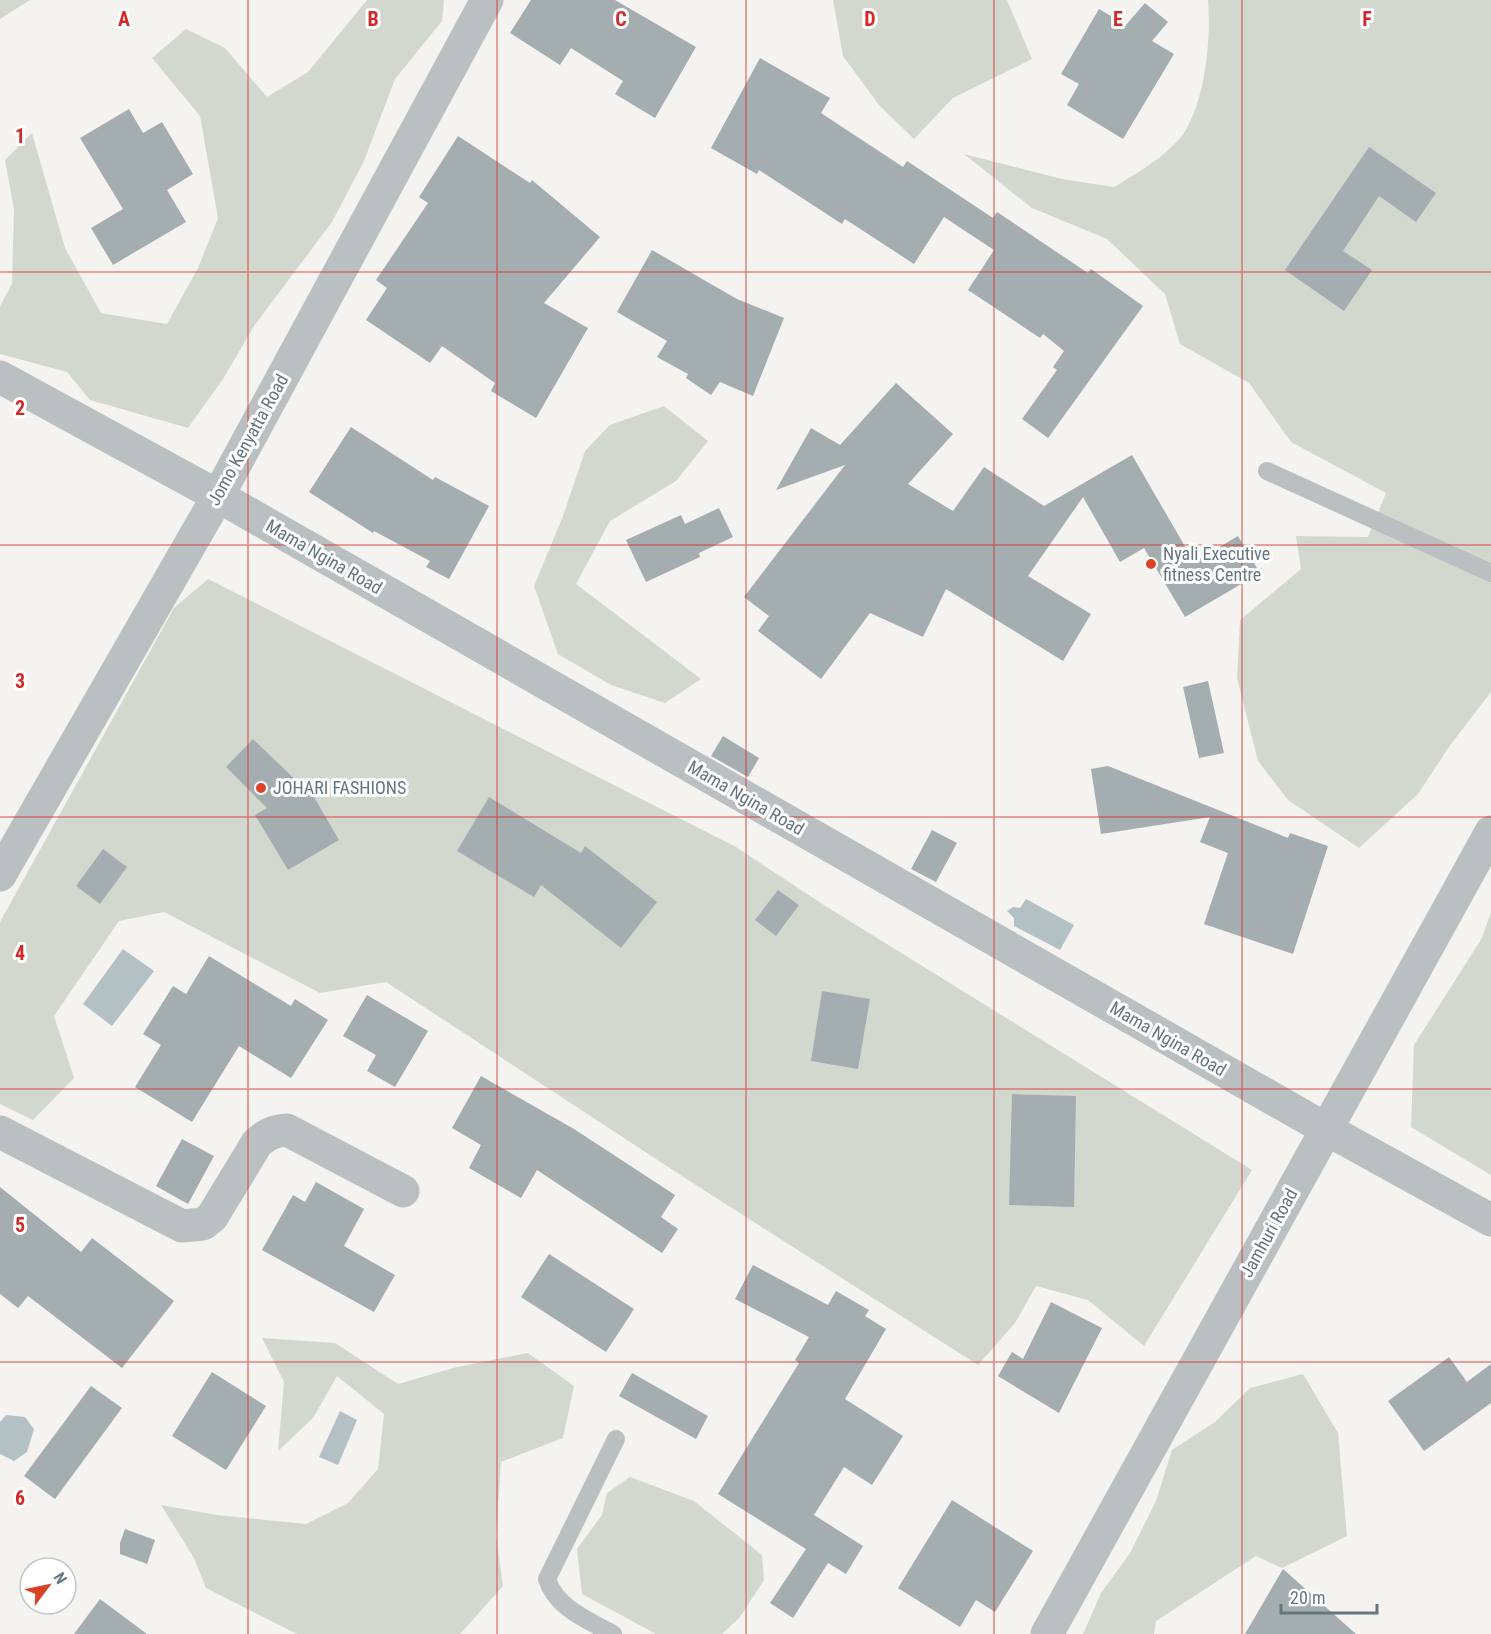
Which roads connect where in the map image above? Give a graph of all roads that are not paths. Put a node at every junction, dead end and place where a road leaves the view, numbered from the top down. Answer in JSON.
{"nodes":[{"id":1,"x":487,"y":0,"type":"edge"},
{"id":2,"x":0,"y":377,"type":"edge"},
{"id":3,"x":1267,"y":471,"type":"dead end"},
{"id":4,"x":218,"y":496,"type":"junction"},
{"id":5,"x":1491,"y":573,"type":"edge"},
{"id":6,"x":1491,"y":832,"type":"edge"},
{"id":7,"x":0,"y":875,"type":"edge"},
{"id":8,"x":1326,"y":1129,"type":"junction"},
{"id":9,"x":0,"y":1131,"type":"edge"},
{"id":10,"x":403,"y":1191,"type":"dead end"},
{"id":11,"x":1491,"y":1220,"type":"edge"},
{"id":12,"x":616,"y":1439,"type":"dead end"},
{"id":13,"x":613,"y":1634,"type":"edge"},
{"id":14,"x":1047,"y":1634,"type":"edge"}],
"edges":[{"from":1,"to":4,"type":"street","name":"Jomo Kenyatta Road"},
{"from":2,"to":4,"type":"street","name":"Mama Ngina Road"},
{"from":3,"to":5,"type":"lane"},
{"from":4,"to":7,"type":"street","name":"Jomo Kenyatta Road"},
{"from":4,"to":8,"type":"street","name":"Mama Ngina Road"},
{"from":6,"to":8,"type":"street","name":"Jamhuri Road"},
{"from":8,"to":11,"type":"street","name":"Mama Ngina Road"},
{"from":8,"to":14,"type":"street","name":"Jamhuri Road"},
{"from":9,"to":10,"type":"street"},
{"from":12,"to":13,"type":"lane"}]}
